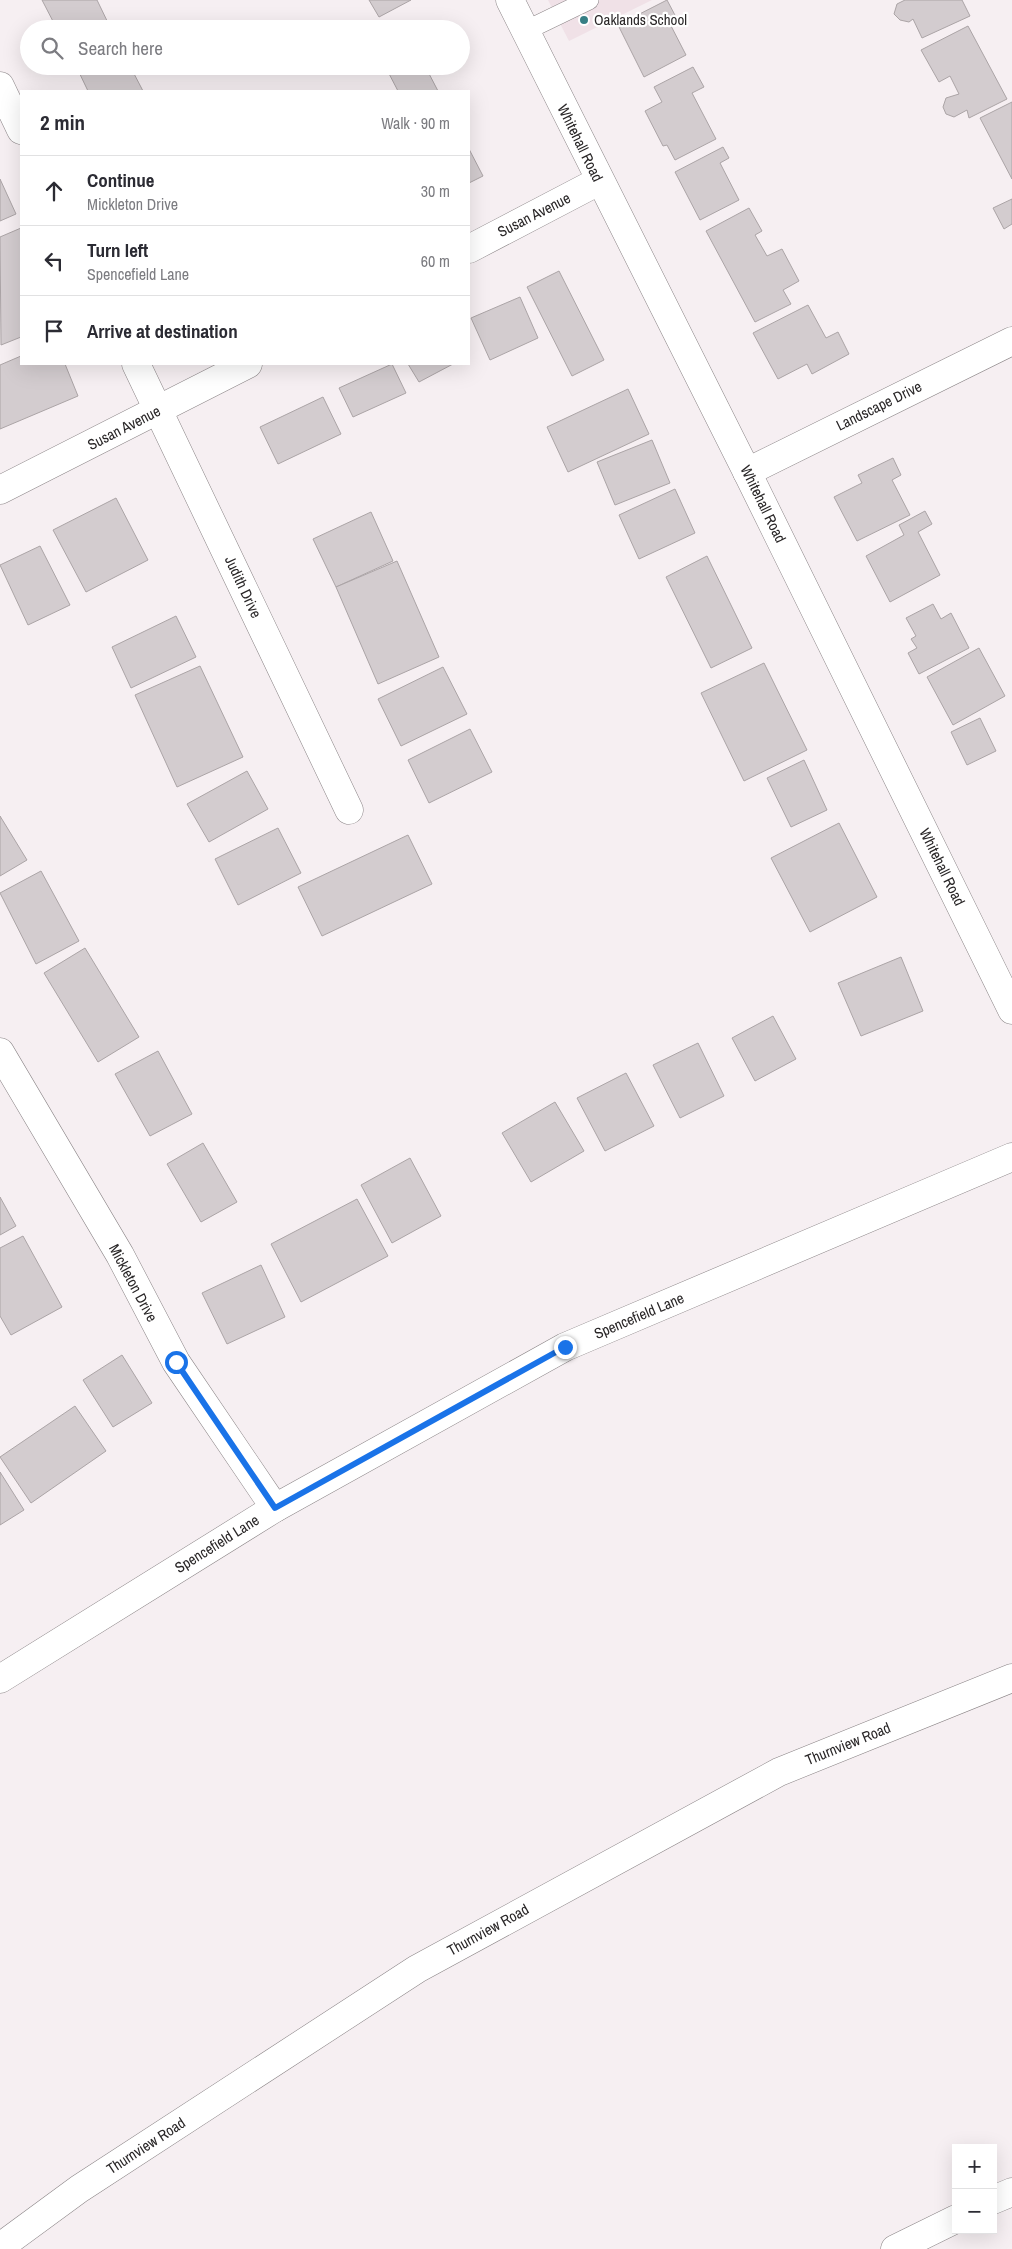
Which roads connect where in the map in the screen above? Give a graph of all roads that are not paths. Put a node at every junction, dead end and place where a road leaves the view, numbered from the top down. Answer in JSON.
{"nodes":[{"id":1,"x":510,"y":0,"type":"edge"},
{"id":2,"x":589,"y":0,"type":"edge"},
{"id":3,"x":525,"y":31,"type":"junction"},
{"id":4,"x":0,"y":86,"type":"edge"},
{"id":5,"x":20,"y":128,"type":"edge"},
{"id":6,"x":599,"y":181,"type":"junction"},
{"id":7,"x":470,"y":248,"type":"edge"},
{"id":8,"x":1012,"y":341,"type":"edge"},
{"id":9,"x":136,"y":365,"type":"edge"},
{"id":10,"x":246,"y":365,"type":"edge"},
{"id":11,"x":158,"y":410,"type":"junction"},
{"id":12,"x":747,"y":472,"type":"junction"},
{"id":13,"x":0,"y":490,"type":"edge"},
{"id":14,"x":349,"y":810,"type":"dead end"},
{"id":15,"x":1012,"y":1010,"type":"edge"},
{"id":16,"x":0,"y":1052,"type":"edge"},
{"id":17,"x":1012,"y":1157,"type":"edge"},
{"id":18,"x":275,"y":1508,"type":"junction"},
{"id":19,"x":1012,"y":1678,"type":"edge"},
{"id":20,"x":0,"y":1679,"type":"edge"},
{"id":21,"x":1012,"y":2192,"type":"edge"},
{"id":22,"x":997,"y":2198,"type":"edge"},
{"id":23,"x":952,"y":2221,"type":"edge"},
{"id":24,"x":0,"y":2247,"type":"edge"},
{"id":25,"x":895,"y":2249,"type":"edge"}],
"edges":[{"from":1,"to":3,"type":"street","name":"Whitehall Road"},
{"from":2,"to":3,"type":"lane"},
{"from":3,"to":6,"type":"street","name":"Whitehall Road"},
{"from":4,"to":5,"type":"street"},
{"from":6,"to":7,"type":"street","name":"Susan Avenue"},
{"from":6,"to":12,"type":"street","name":"Whitehall Road"},
{"from":8,"to":12,"type":"street","name":"Landscape Drive"},
{"from":9,"to":11,"type":"street","name":"Judith Drive"},
{"from":10,"to":11,"type":"street","name":"Susan Avenue"},
{"from":11,"to":13,"type":"street","name":"Susan Avenue"},
{"from":11,"to":14,"type":"street","name":"Judith Drive"},
{"from":12,"to":15,"type":"street","name":"Whitehall Road"},
{"from":16,"to":18,"type":"street","name":"Mickleton Drive"},
{"from":17,"to":18,"type":"street","name":"Spencefield Lane"},
{"from":18,"to":20,"type":"street","name":"Spencefield Lane"},
{"from":19,"to":24,"type":"street","name":"Thurnview Road"},
{"from":21,"to":22,"type":"street"},
{"from":23,"to":25,"type":"street"}]}
